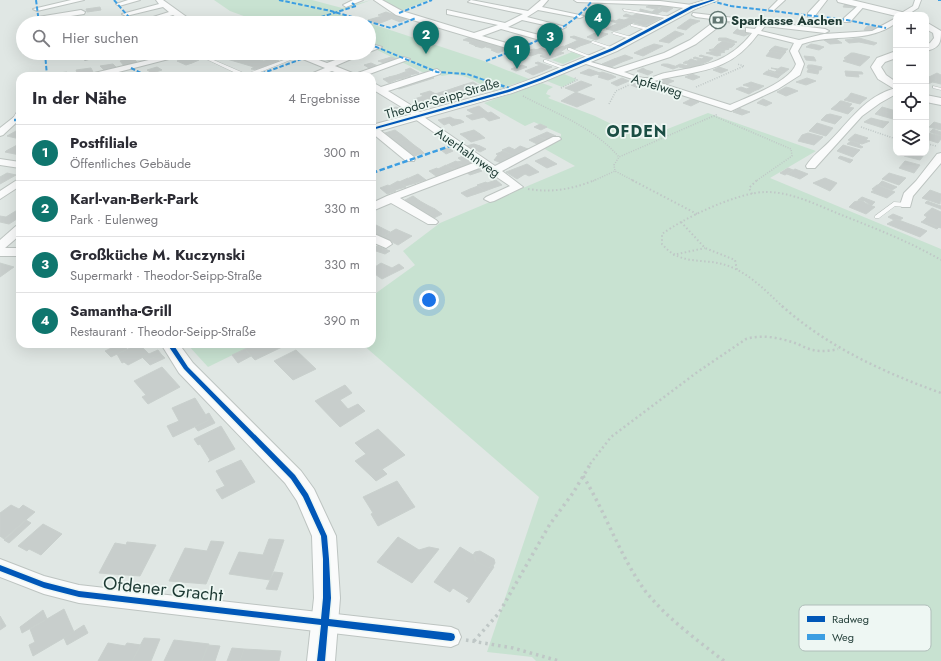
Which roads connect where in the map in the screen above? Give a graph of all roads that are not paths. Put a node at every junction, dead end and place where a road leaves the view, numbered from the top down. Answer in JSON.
{"nodes":[{"id":1,"x":137,"y":0,"type":"edge"},
{"id":2,"x":360,"y":0,"type":"edge"},
{"id":3,"x":377,"y":0,"type":"edge"},
{"id":4,"x":545,"y":0,"type":"edge"},
{"id":5,"x":577,"y":0,"type":"edge"},
{"id":6,"x":714,"y":0,"type":"edge"},
{"id":7,"x":782,"y":0,"type":"edge"},
{"id":8,"x":824,"y":0,"type":"edge"},
{"id":9,"x":842,"y":0,"type":"edge"},
{"id":10,"x":918,"y":0,"type":"edge"},
{"id":11,"x":79,"y":1,"type":"edge"},
{"id":12,"x":473,"y":1,"type":"edge"},
{"id":13,"x":161,"y":2,"type":"edge"},
{"id":14,"x":660,"y":2,"type":"edge"},
{"id":15,"x":119,"y":4,"type":"dead end"},
{"id":16,"x":863,"y":4,"type":"junction"},
{"id":17,"x":346,"y":5,"type":"dead end"},
{"id":18,"x":692,"y":7,"type":"junction"},
{"id":19,"x":537,"y":8,"type":"junction"},
{"id":20,"x":37,"y":9,"type":"dead end"},
{"id":21,"x":624,"y":10,"type":"dead end"},
{"id":22,"x":771,"y":10,"type":"dead end"},
{"id":23,"x":81,"y":12,"type":"junction"},
{"id":24,"x":893,"y":12,"type":"edge"},
{"id":25,"x":907,"y":12,"type":"edge"},
{"id":26,"x":174,"y":13,"type":"junction"},
{"id":27,"x":528,"y":13,"type":"junction"},
{"id":28,"x":681,"y":13,"type":"junction"},
{"id":29,"x":126,"y":14,"type":"dead end"},
{"id":30,"x":443,"y":14,"type":"junction"},
{"id":31,"x":811,"y":15,"type":"dead end"},
{"id":32,"x":56,"y":16,"type":"edge"},
{"id":33,"x":82,"y":16,"type":"edge"},
{"id":34,"x":163,"y":16,"type":"edge"},
{"id":35,"x":178,"y":16,"type":"edge"},
{"id":36,"x":580,"y":16,"type":"dead end"},
{"id":37,"x":696,"y":16,"type":"junction"},
{"id":38,"x":521,"y":18,"type":"junction"},
{"id":39,"x":671,"y":18,"type":"junction"},
{"id":40,"x":847,"y":20,"type":"dead end"},
{"id":41,"x":425,"y":21,"type":"junction"},
{"id":42,"x":893,"y":22,"type":"edge"},
{"id":43,"x":718,"y":23,"type":"junction"},
{"id":44,"x":763,"y":23,"type":"junction"},
{"id":45,"x":632,"y":25,"type":"dead end"},
{"id":46,"x":503,"y":26,"type":"junction"},
{"id":47,"x":562,"y":27,"type":"dead end"},
{"id":48,"x":929,"y":27,"type":"edge"},
{"id":49,"x":651,"y":30,"type":"junction"},
{"id":50,"x":757,"y":32,"type":"junction"},
{"id":51,"x":614,"y":33,"type":"dead end"},
{"id":52,"x":474,"y":36,"type":"junction"},
{"id":53,"x":849,"y":36,"type":"junction"},
{"id":54,"x":540,"y":38,"type":"dead end"},
{"id":55,"x":634,"y":38,"type":"junction"},
{"id":56,"x":593,"y":42,"type":"dead end"},
{"id":57,"x":799,"y":42,"type":"junction"},
{"id":58,"x":929,"y":47,"type":"edge"},
{"id":59,"x":517,"y":48,"type":"dead end"},
{"id":60,"x":569,"y":49,"type":"dead end"},
{"id":61,"x":613,"y":49,"type":"junction"},
{"id":62,"x":893,"y":55,"type":"edge"},
{"id":63,"x":406,"y":59,"type":"dead end"},
{"id":64,"x":162,"y":60,"type":"edge"},
{"id":65,"x":210,"y":60,"type":"edge"},
{"id":66,"x":288,"y":60,"type":"edge"},
{"id":67,"x":314,"y":60,"type":"edge"},
{"id":68,"x":346,"y":60,"type":"edge"},
{"id":69,"x":588,"y":60,"type":"junction"},
{"id":70,"x":545,"y":61,"type":"dead end"},
{"id":71,"x":331,"y":67,"type":"junction"},
{"id":72,"x":132,"y":68,"type":"junction"},
{"id":73,"x":567,"y":69,"type":"junction"},
{"id":74,"x":112,"y":72,"type":"edge"},
{"id":75,"x":140,"y":72,"type":"edge"},
{"id":76,"x":237,"y":72,"type":"edge"},
{"id":77,"x":256,"y":72,"type":"edge"},
{"id":78,"x":319,"y":72,"type":"edge"},
{"id":79,"x":344,"y":72,"type":"edge"},
{"id":80,"x":366,"y":72,"type":"edge"},
{"id":81,"x":437,"y":72,"type":"dead end"},
{"id":82,"x":615,"y":72,"type":"junction"},
{"id":83,"x":642,"y":80,"type":"junction"},
{"id":84,"x":893,"y":86,"type":"edge"},
{"id":85,"x":376,"y":87,"type":"edge"},
{"id":86,"x":935,"y":87,"type":"dead end"},
{"id":87,"x":941,"y":89,"type":"edge"},
{"id":88,"x":381,"y":90,"type":"junction"},
{"id":89,"x":893,"y":92,"type":"edge"},
{"id":90,"x":929,"y":99,"type":"edge"},
{"id":91,"x":941,"y":102,"type":"edge"},
{"id":92,"x":16,"y":117,"type":"edge"},
{"id":93,"x":418,"y":117,"type":"junction"},
{"id":94,"x":14,"y":120,"type":"joint"},
{"id":95,"x":376,"y":128,"type":"edge"},
{"id":96,"x":376,"y":131,"type":"edge"},
{"id":97,"x":0,"y":133,"type":"edge"},
{"id":98,"x":556,"y":140,"type":"dead end"},
{"id":99,"x":941,"y":156,"type":"edge"},
{"id":100,"x":410,"y":159,"type":"dead end"},
{"id":101,"x":0,"y":162,"type":"edge"},
{"id":102,"x":482,"y":163,"type":"junction"},
{"id":103,"x":16,"y":164,"type":"edge"},
{"id":104,"x":811,"y":166,"type":"dead end"},
{"id":105,"x":493,"y":171,"type":"junction"},
{"id":106,"x":16,"y":184,"type":"edge"},
{"id":107,"x":0,"y":196,"type":"edge"},
{"id":108,"x":391,"y":198,"type":"junction"},
{"id":109,"x":490,"y":199,"type":"dead end"},
{"id":110,"x":906,"y":205,"type":"joint"},
{"id":111,"x":376,"y":206,"type":"edge"},
{"id":112,"x":877,"y":217,"type":"dead end"},
{"id":113,"x":432,"y":222,"type":"dead end"},
{"id":114,"x":16,"y":232,"type":"edge"},
{"id":115,"x":376,"y":239,"type":"edge"},
{"id":116,"x":386,"y":244,"type":"dead end"},
{"id":117,"x":0,"y":246,"type":"edge"},
{"id":118,"x":0,"y":252,"type":"edge"},
{"id":119,"x":16,"y":252,"type":"edge"},
{"id":120,"x":173,"y":348,"type":"edge"},
{"id":121,"x":0,"y":568,"type":"edge"},
{"id":122,"x":326,"y":624,"type":"junction"},
{"id":123,"x":451,"y":638,"type":"road end"},
{"id":124,"x":321,"y":661,"type":"edge"}],
"edges":[{"from":1,"to":15,"type":"street"},
{"from":2,"to":17,"type":"street"},
{"from":3,"to":41,"type":"street"},
{"from":4,"to":19,"type":"street"},
{"from":5,"to":14,"type":"street"},
{"from":6,"to":18,"type":"street","name":"Theodor-Seipp-Straße"},
{"from":7,"to":22,"type":"street"},
{"from":8,"to":31,"type":"street"},
{"from":9,"to":16,"type":"street"},
{"from":10,"to":25,"type":"street"},
{"from":11,"to":20,"type":"street"},
{"from":11,"to":23,"type":"street"},
{"from":12,"to":27,"type":"street"},
{"from":12,"to":30,"type":"street"},
{"from":13,"to":26,"type":"street"},
{"from":13,"to":29,"type":"street"},
{"from":14,"to":18,"type":"street"},
{"from":16,"to":24,"type":"street"},
{"from":16,"to":40,"type":"street"},
{"from":18,"to":28,"type":"street","name":"Theodor-Seipp-Straße"},
{"from":19,"to":27,"type":"street"},
{"from":19,"to":36,"type":"street"},
{"from":21,"to":39,"type":"lane"},
{"from":23,"to":32,"type":"street"},
{"from":23,"to":33,"type":"street"},
{"from":26,"to":34,"type":"street"},
{"from":26,"to":35,"type":"street"},
{"from":27,"to":38,"type":"street"},
{"from":28,"to":37,"type":"street"},
{"from":28,"to":39,"type":"street","name":"Theodor-Seipp-Straße"},
{"from":30,"to":41,"type":"street"},
{"from":30,"to":46,"type":"street"},
{"from":37,"to":43,"type":"street"},
{"from":37,"to":44,"type":"street"},
{"from":38,"to":46,"type":"street"},
{"from":38,"to":47,"type":"street"},
{"from":39,"to":49,"type":"street","name":"Theodor-Seipp-Straße"},
{"from":41,"to":52,"type":"street"},
{"from":42,"to":53,"type":"street"},
{"from":43,"to":50,"type":"street"},
{"from":43,"to":82,"type":"street"},
{"from":44,"to":50,"type":"street"},
{"from":44,"to":53,"type":"street"},
{"from":45,"to":49,"type":"lane"},
{"from":46,"to":52,"type":"street"},
{"from":46,"to":54,"type":"street"},
{"from":48,"to":58,"type":"street"},
{"from":49,"to":55,"type":"street","name":"Theodor-Seipp-Straße"},
{"from":50,"to":57,"type":"street"},
{"from":50,"to":83,"type":"street"},
{"from":51,"to":55,"type":"lane"},
{"from":52,"to":59,"type":"street"},
{"from":53,"to":57,"type":"street"},
{"from":55,"to":61,"type":"street","name":"Theodor-Seipp-Straße"},
{"from":56,"to":61,"type":"lane"},
{"from":57,"to":83,"type":"street","name":"Apfelweg"},
{"from":60,"to":69,"type":"lane"},
{"from":61,"to":69,"type":"street","name":"Theodor-Seipp-Straße"},
{"from":62,"to":84,"type":"street"},
{"from":63,"to":80,"type":"street"},
{"from":64,"to":72,"type":"street"},
{"from":65,"to":76,"type":"lane"},
{"from":66,"to":77,"type":"lane"},
{"from":67,"to":71,"type":"street"},
{"from":68,"to":71,"type":"street"},
{"from":69,"to":73,"type":"street","name":"Theodor-Seipp-Straße"},
{"from":69,"to":82,"type":"street","name":"Apfelweg"},
{"from":70,"to":73,"type":"lane"},
{"from":71,"to":78,"type":"street"},
{"from":71,"to":79,"type":"street"},
{"from":72,"to":74,"type":"street"},
{"from":72,"to":75,"type":"street"},
{"from":73,"to":93,"type":"street","name":"Theodor-Seipp-Straße"},
{"from":81,"to":88,"type":"street"},
{"from":82,"to":83,"type":"street","name":"Apfelweg"},
{"from":85,"to":88,"type":"street","name":"Auerhahnweg"},
{"from":86,"to":87,"type":"lane"},
{"from":88,"to":93,"type":"street","name":"Auerhahnweg"},
{"from":89,"to":104,"type":"street"},
{"from":90,"to":91,"type":"street"},
{"from":92,"to":94,"type":"lane"},
{"from":93,"to":95,"type":"street","name":"Theodor-Seipp-Straße"},
{"from":93,"to":102,"type":"street","name":"Auerhahnweg"},
{"from":94,"to":97,"type":"street"},
{"from":96,"to":100,"type":"street"},
{"from":98,"to":105,"type":"street"},
{"from":99,"to":110,"type":"street"},
{"from":101,"to":103,"type":"street"},
{"from":102,"to":105,"type":"street","name":"Auerhahnweg"},
{"from":102,"to":108,"type":"street"},
{"from":105,"to":109,"type":"street","name":"Auerhahnweg"},
{"from":106,"to":107,"type":"street"},
{"from":108,"to":111,"type":"street"},
{"from":108,"to":113,"type":"street"},
{"from":110,"to":112,"type":"lane"},
{"from":114,"to":117,"type":"street"},
{"from":115,"to":116,"type":"street"},
{"from":118,"to":119,"type":"street"},
{"from":120,"to":122,"type":"street"},
{"from":121,"to":122,"type":"street","name":"Ofdener Gracht"},
{"from":122,"to":123,"type":"street"},
{"from":122,"to":124,"type":"street"}]}
